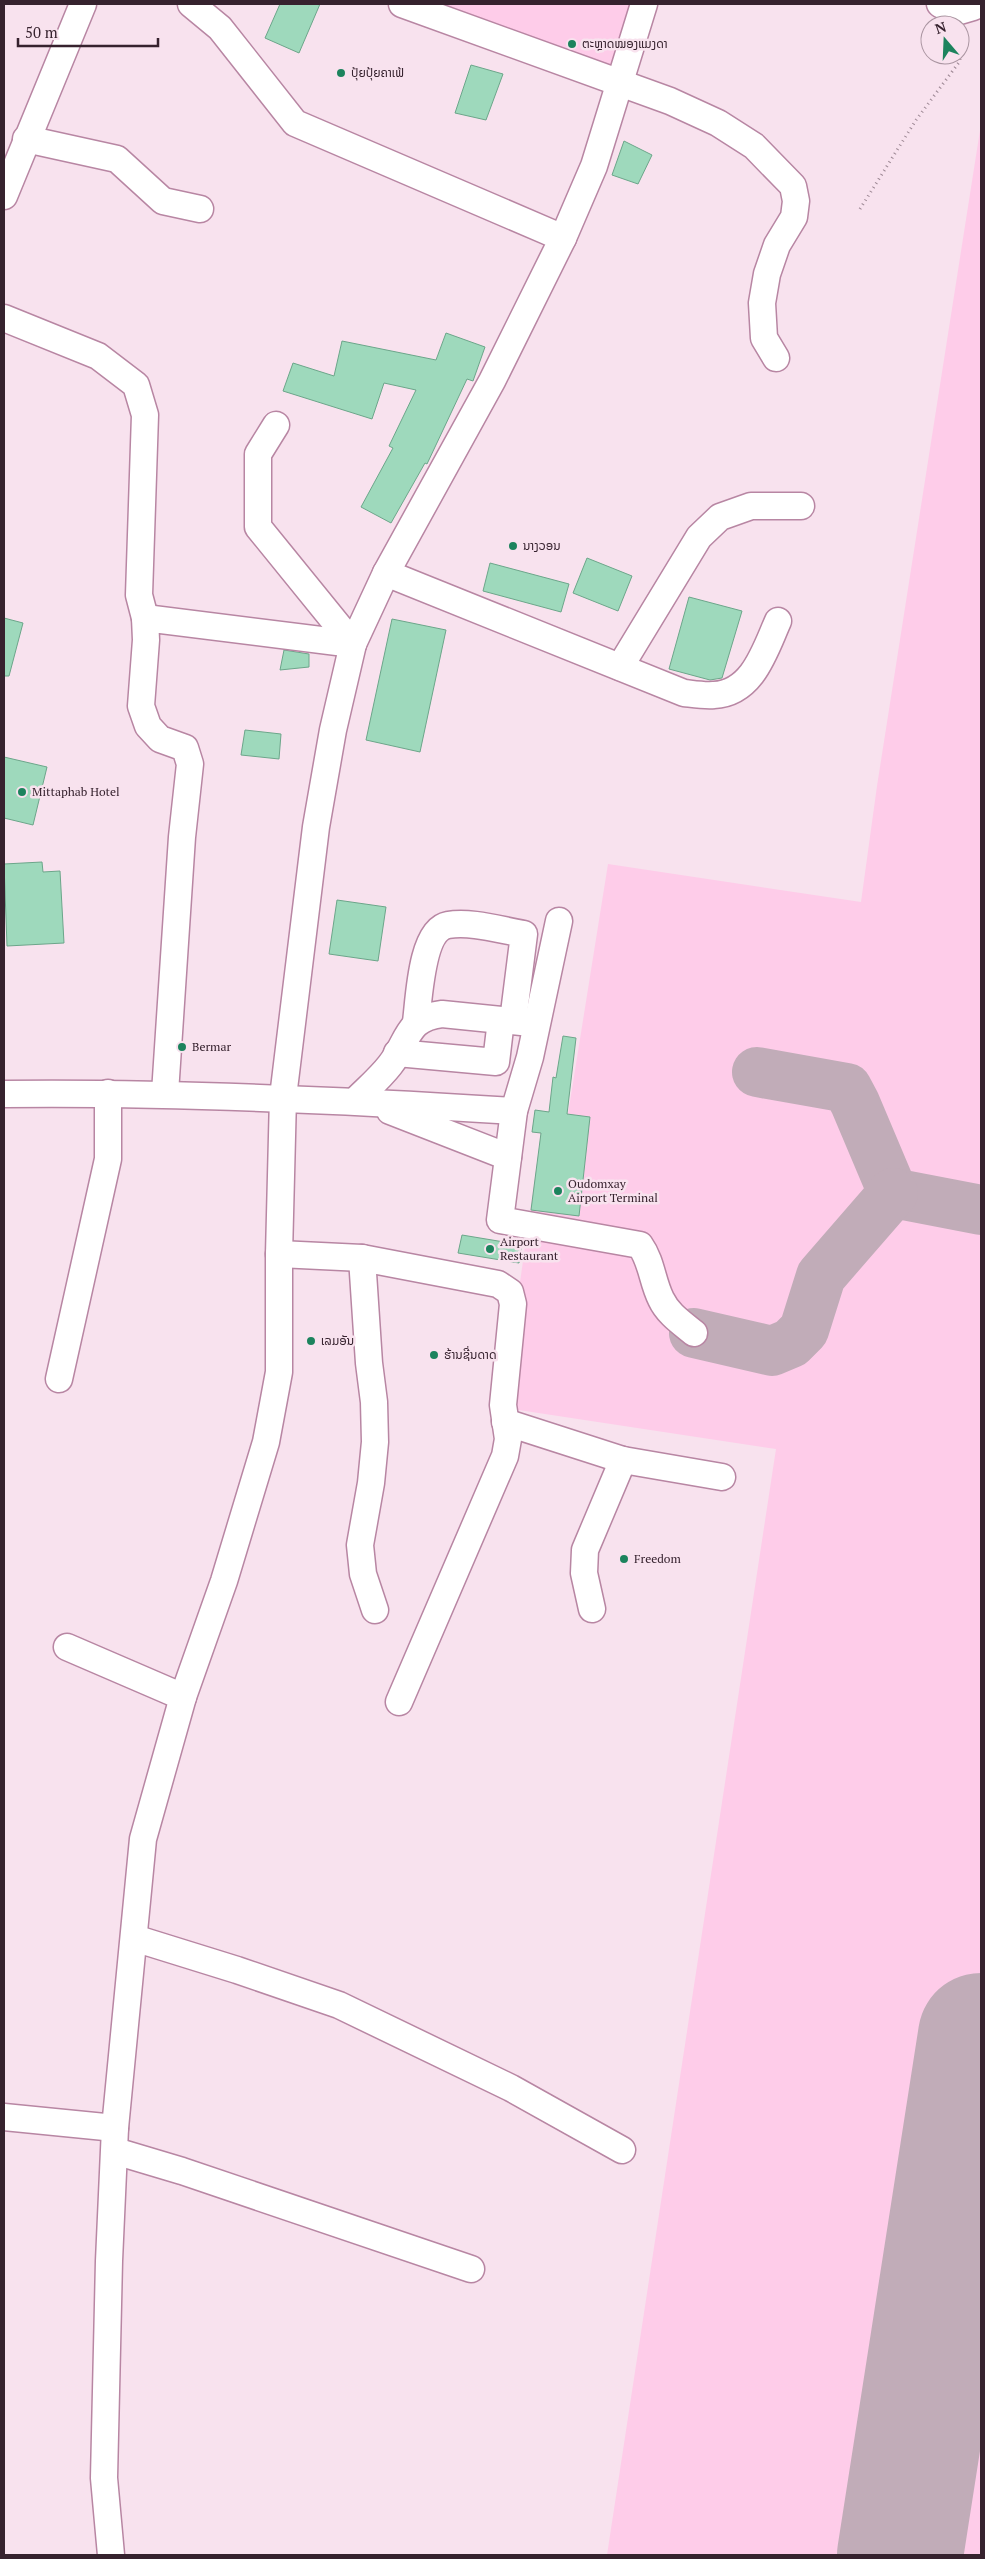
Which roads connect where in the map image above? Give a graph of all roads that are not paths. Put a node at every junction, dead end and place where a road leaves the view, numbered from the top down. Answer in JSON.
{"nodes":[{"id":1,"x":83,"y":4,"type":"edge"},
{"id":2,"x":191,"y":4,"type":"edge"},
{"id":3,"x":402,"y":4,"type":"edge"},
{"id":4,"x":644,"y":4,"type":"edge"},
{"id":5,"x":940,"y":4,"type":"edge"},
{"id":6,"x":975,"y":4,"type":"edge"},
{"id":7,"x":621,"y":85,"type":"junction"},
{"id":8,"x":26,"y":139,"type":"junction"},
{"id":9,"x":4,"y":196,"type":"edge"},
{"id":10,"x":200,"y":209,"type":"dead end"},
{"id":11,"x":563,"y":238,"type":"junction"},
{"id":12,"x":4,"y":318,"type":"edge"},
{"id":13,"x":776,"y":358,"type":"dead end"},
{"id":14,"x":276,"y":425,"type":"dead end"},
{"id":15,"x":801,"y":506,"type":"dead end"},
{"id":16,"x":386,"y":573,"type":"junction"},
{"id":17,"x":145,"y":618,"type":"junction"},
{"id":18,"x":778,"y":621,"type":"dead end"},
{"id":19,"x":353,"y":644,"type":"junction"},
{"id":20,"x":620,"y":667,"type":"junction"},
{"id":21,"x":559,"y":921,"type":"dead end"},
{"id":22,"x":416,"y":1022,"type":"junction"},
{"id":23,"x":517,"y":1022,"type":"junction"},
{"id":24,"x":397,"y":1053,"type":"junction"},
{"id":25,"x":108,"y":1092,"type":"junction"},
{"id":26,"x":164,"y":1093,"type":"junction"},
{"id":27,"x":4,"y":1094,"type":"edge"},
{"id":28,"x":283,"y":1097,"type":"junction"},
{"id":29,"x":359,"y":1101,"type":"junction"},
{"id":30,"x":514,"y":1111,"type":"junction"},
{"id":31,"x":508,"y":1157,"type":"junction"},
{"id":32,"x":279,"y":1254,"type":"junction"},
{"id":33,"x":362,"y":1258,"type":"junction"},
{"id":34,"x":694,"y":1333,"type":"dead end"},
{"id":35,"x":59,"y":1380,"type":"dead end"},
{"id":36,"x":505,"y":1422,"type":"junction"},
{"id":37,"x":623,"y":1460,"type":"junction"},
{"id":38,"x":722,"y":1478,"type":"dead end"},
{"id":39,"x":592,"y":1609,"type":"dead end"},
{"id":40,"x":375,"y":1610,"type":"dead end"},
{"id":41,"x":67,"y":1647,"type":"dead end"},
{"id":42,"x":183,"y":1696,"type":"junction"},
{"id":43,"x":399,"y":1702,"type":"dead end"},
{"id":44,"x":134,"y":1938,"type":"junction"},
{"id":45,"x":4,"y":2118,"type":"edge"},
{"id":46,"x":115,"y":2140,"type":"junction"},
{"id":47,"x":622,"y":2150,"type":"dead end"},
{"id":48,"x":471,"y":2269,"type":"dead end"},
{"id":49,"x":111,"y":2555,"type":"edge"}],
"edges":[{"from":1,"to":8,"type":"street"},
{"from":2,"to":11,"type":"street"},
{"from":3,"to":7,"type":"street"},
{"from":4,"to":7,"type":"street"},
{"from":5,"to":6,"type":"street"},
{"from":7,"to":11,"type":"street"},
{"from":7,"to":13,"type":"street"},
{"from":8,"to":9,"type":"street"},
{"from":8,"to":10,"type":"street"},
{"from":11,"to":16,"type":"street"},
{"from":12,"to":17,"type":"street"},
{"from":14,"to":19,"type":"street"},
{"from":15,"to":20,"type":"street"},
{"from":16,"to":19,"type":"street"},
{"from":16,"to":20,"type":"street"},
{"from":17,"to":19,"type":"street"},
{"from":17,"to":26,"type":"street"},
{"from":18,"to":20,"type":"street"},
{"from":19,"to":28,"type":"street"},
{"from":21,"to":23,"type":"street"},
{"from":22,"to":23,"type":"street"},
{"from":22,"to":23,"type":"street"},
{"from":22,"to":24,"type":"street"},
{"from":23,"to":24,"type":"street"},
{"from":23,"to":30,"type":"street"},
{"from":24,"to":29,"type":"street"},
{"from":25,"to":26,"type":"street"},
{"from":25,"to":27,"type":"street"},
{"from":25,"to":35,"type":"street"},
{"from":26,"to":28,"type":"street"},
{"from":28,"to":29,"type":"street"},
{"from":28,"to":32,"type":"street"},
{"from":29,"to":30,"type":"street"},
{"from":29,"to":31,"type":"street"},
{"from":30,"to":31,"type":"street"},
{"from":31,"to":34,"type":"street"},
{"from":32,"to":33,"type":"street"},
{"from":32,"to":42,"type":"street"},
{"from":33,"to":36,"type":"street"},
{"from":33,"to":40,"type":"street"},
{"from":36,"to":37,"type":"street"},
{"from":36,"to":43,"type":"street"},
{"from":37,"to":38,"type":"street"},
{"from":37,"to":39,"type":"street"},
{"from":41,"to":42,"type":"street"},
{"from":42,"to":44,"type":"street"},
{"from":44,"to":46,"type":"street"},
{"from":44,"to":47,"type":"street"},
{"from":45,"to":46,"type":"street"},
{"from":46,"to":48,"type":"street"},
{"from":46,"to":49,"type":"street"}]}
